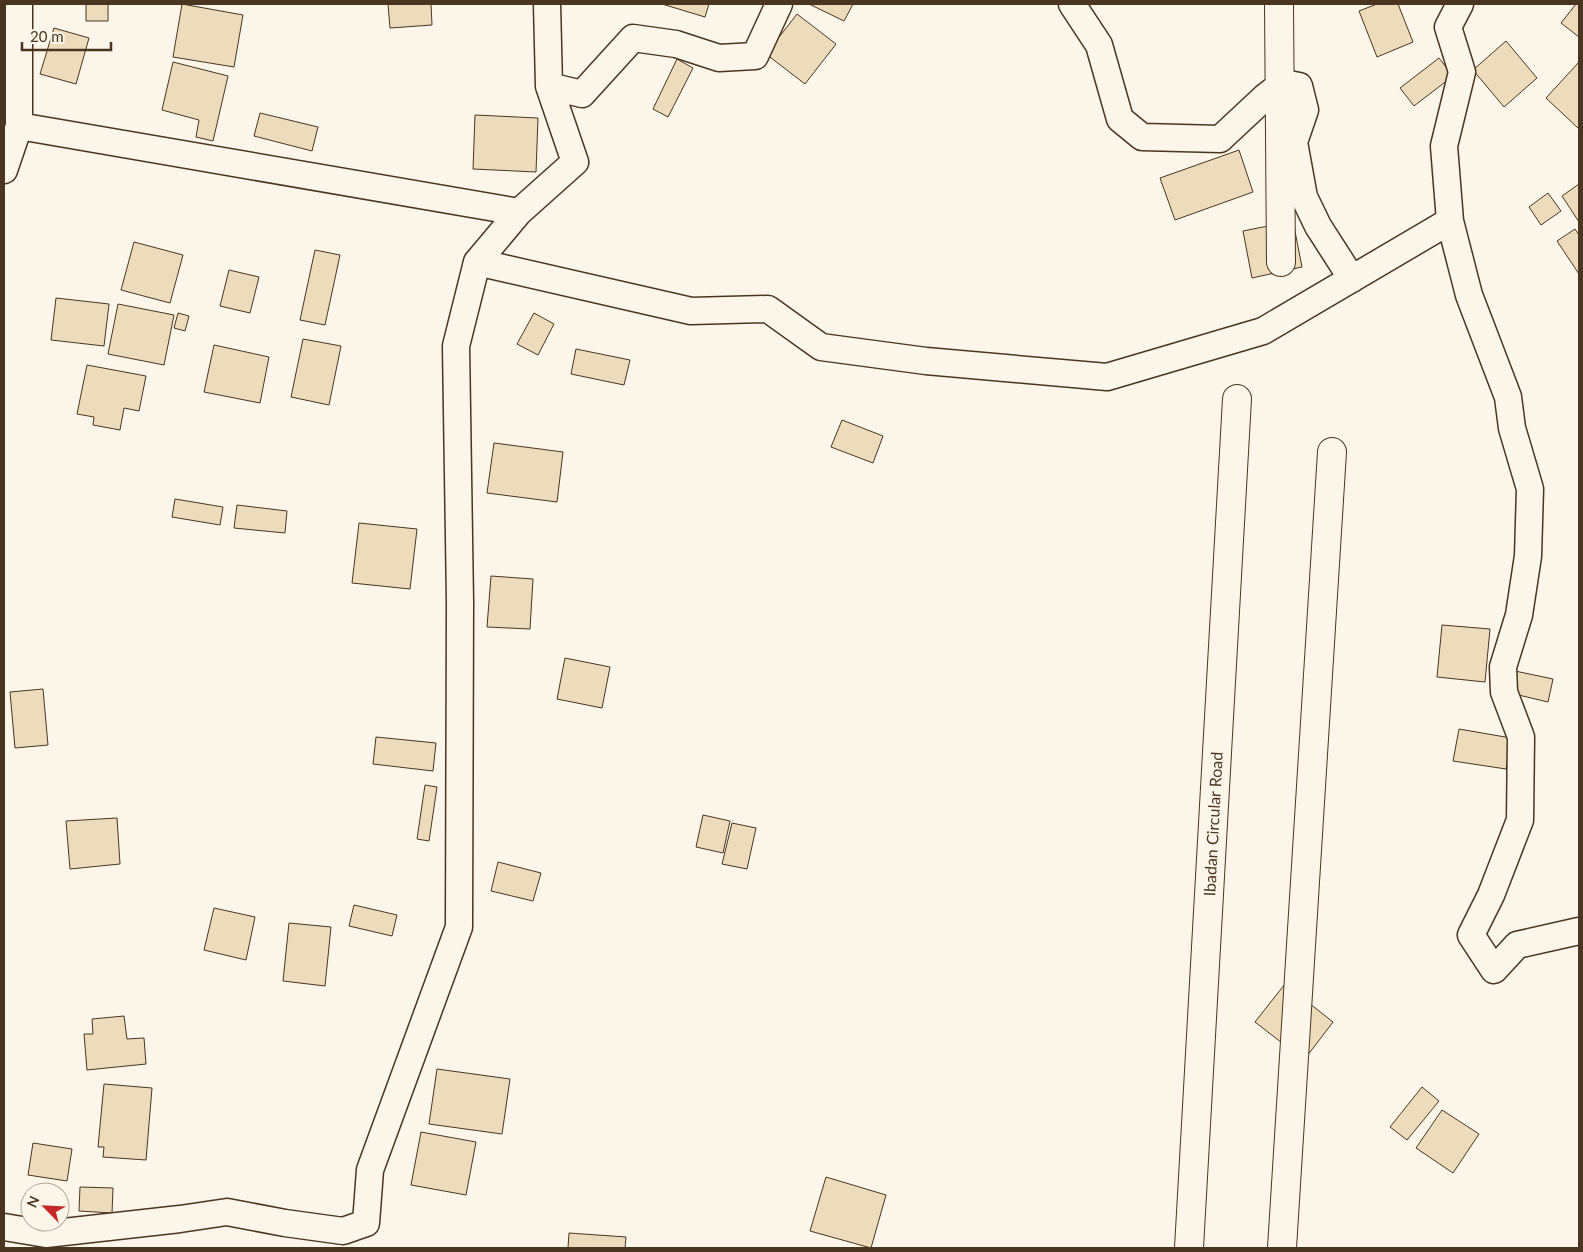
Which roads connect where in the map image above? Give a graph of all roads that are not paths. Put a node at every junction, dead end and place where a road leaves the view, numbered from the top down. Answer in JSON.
{"nodes":[{"id":1,"x":19,"y":4,"type":"edge"},
{"id":2,"x":547,"y":4,"type":"edge"},
{"id":3,"x":779,"y":4,"type":"edge"},
{"id":4,"x":1072,"y":4,"type":"edge"},
{"id":5,"x":1279,"y":4,"type":"edge"},
{"id":6,"x":1450,"y":8,"type":"edge"},
{"id":7,"x":549,"y":86,"type":"junction"},
{"id":8,"x":19,"y":126,"type":"junction"},
{"id":9,"x":4,"y":170,"type":"edge"},
{"id":10,"x":519,"y":212,"type":"junction"},
{"id":11,"x":1450,"y":221,"type":"junction"},
{"id":12,"x":478,"y":262,"type":"junction"},
{"id":13,"x":1281,"y":262,"type":"dead end"},
{"id":14,"x":1352,"y":279,"type":"junction"},
{"id":15,"x":1237,"y":399,"type":"dead end"},
{"id":16,"x":1332,"y":452,"type":"dead end"},
{"id":17,"x":1579,"y":931,"type":"edge"},
{"id":18,"x":4,"y":1227,"type":"edge"},
{"id":19,"x":348,"y":1240,"type":"edge"},
{"id":20,"x":1189,"y":1248,"type":"edge"},
{"id":21,"x":1282,"y":1248,"type":"edge"}],
"edges":[{"from":1,"to":8,"type":"street"},
{"from":2,"to":7,"type":"street"},
{"from":3,"to":7,"type":"street"},
{"from":4,"to":14,"type":"street"},
{"from":5,"to":13,"type":"highway"},
{"from":6,"to":11,"type":"street"},
{"from":7,"to":10,"type":"street"},
{"from":8,"to":9,"type":"street"},
{"from":8,"to":10,"type":"street"},
{"from":10,"to":12,"type":"street"},
{"from":11,"to":14,"type":"street"},
{"from":11,"to":17,"type":"street"},
{"from":12,"to":14,"type":"street"},
{"from":12,"to":19,"type":"street"},
{"from":15,"to":20,"type":"highway","name":"Ibadan Circular Road"},
{"from":16,"to":21,"type":"highway"},
{"from":18,"to":19,"type":"street"}]}
